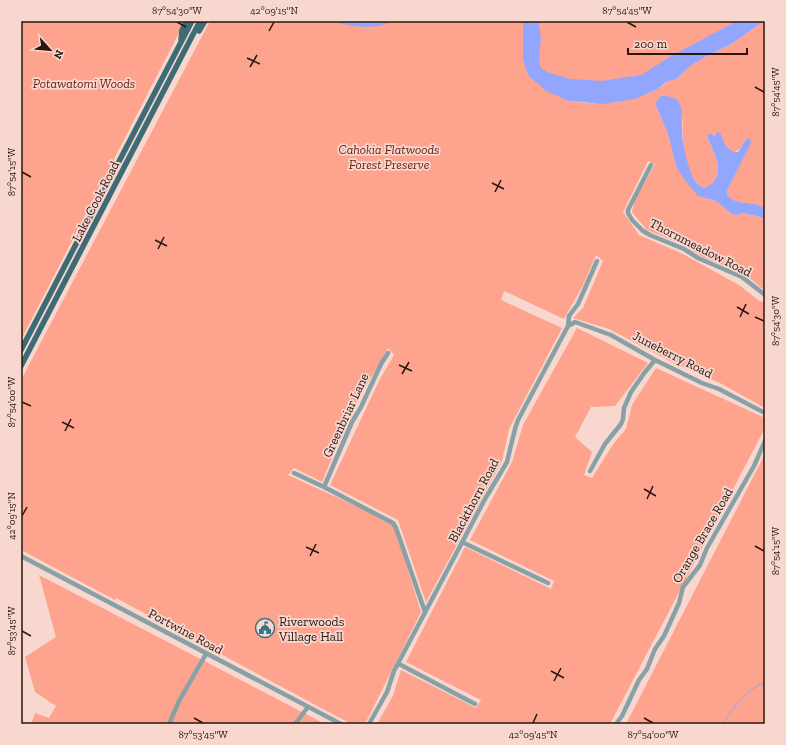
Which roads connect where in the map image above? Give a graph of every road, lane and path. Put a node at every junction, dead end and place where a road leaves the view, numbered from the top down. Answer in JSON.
{"nodes":[{"id":1,"x":187,"y":21,"type":"edge"},
{"id":2,"x":192,"y":21,"type":"edge"},
{"id":3,"x":200,"y":21,"type":"edge"},
{"id":4,"x":205,"y":21,"type":"edge"},
{"id":5,"x":181,"y":42,"type":"junction"},
{"id":6,"x":187,"y":45,"type":"junction"},
{"id":7,"x":650,"y":165,"type":"dead end"},
{"id":8,"x":597,"y":261,"type":"dead end"},
{"id":9,"x":765,"y":295,"type":"edge"},
{"id":10,"x":568,"y":326,"type":"junction"},
{"id":11,"x":21,"y":350,"type":"edge"},
{"id":12,"x":388,"y":353,"type":"dead end"},
{"id":13,"x":655,"y":360,"type":"junction"},
{"id":14,"x":21,"y":366,"type":"edge"},
{"id":15,"x":765,"y":413,"type":"edge"},
{"id":16,"x":765,"y":441,"type":"edge"},
{"id":17,"x":590,"y":471,"type":"dead end"},
{"id":18,"x":294,"y":473,"type":"dead end"},
{"id":19,"x":324,"y":487,"type":"junction"},
{"id":20,"x":462,"y":542,"type":"junction"},
{"id":21,"x":21,"y":556,"type":"edge"},
{"id":22,"x":548,"y":583,"type":"dead end"},
{"id":23,"x":425,"y":612,"type":"junction"},
{"id":24,"x":206,"y":654,"type":"junction"},
{"id":25,"x":399,"y":664,"type":"junction"},
{"id":26,"x":475,"y":704,"type":"dead end"},
{"id":27,"x":308,"y":707,"type":"junction"},
{"id":28,"x":169,"y":724,"type":"edge"},
{"id":29,"x":295,"y":724,"type":"edge"},
{"id":30,"x":341,"y":724,"type":"edge"},
{"id":31,"x":369,"y":724,"type":"edge"},
{"id":32,"x":616,"y":724,"type":"edge"}],
"edges":[{"from":1,"to":5,"type":"main road"},
{"from":2,"to":5,"type":"main road"},
{"from":3,"to":6,"type":"main road"},
{"from":4,"to":6,"type":"main road"},
{"from":5,"to":11,"type":"main road","name":"Lake Cook Road"},
{"from":6,"to":14,"type":"main road","name":"Lake Cook Road"},
{"from":7,"to":9,"type":"street","name":"Thornmeadow Road"},
{"from":8,"to":10,"type":"street","name":"Blackthorn Road"},
{"from":10,"to":13,"type":"street","name":"Juneberry Road"},
{"from":10,"to":20,"type":"street","name":"Blackthorn Road"},
{"from":12,"to":19,"type":"street","name":"Greenbriar Lane"},
{"from":13,"to":15,"type":"street","name":"Juneberry Road"},
{"from":13,"to":17,"type":"street"},
{"from":16,"to":32,"type":"street","name":"Orange Brace Road"},
{"from":18,"to":19,"type":"street"},
{"from":19,"to":23,"type":"street"},
{"from":20,"to":22,"type":"street"},
{"from":20,"to":23,"type":"street","name":"Blackthorn Road"},
{"from":21,"to":24,"type":"street","name":"Portwine Road"},
{"from":23,"to":25,"type":"street","name":"Blackthorn Road"},
{"from":24,"to":27,"type":"street","name":"Portwine Road"},
{"from":24,"to":28,"type":"street"},
{"from":25,"to":26,"type":"street"},
{"from":25,"to":31,"type":"street","name":"Blackthorn Road"},
{"from":27,"to":29,"type":"street"},
{"from":27,"to":30,"type":"street","name":"Portwine Road"}]}
